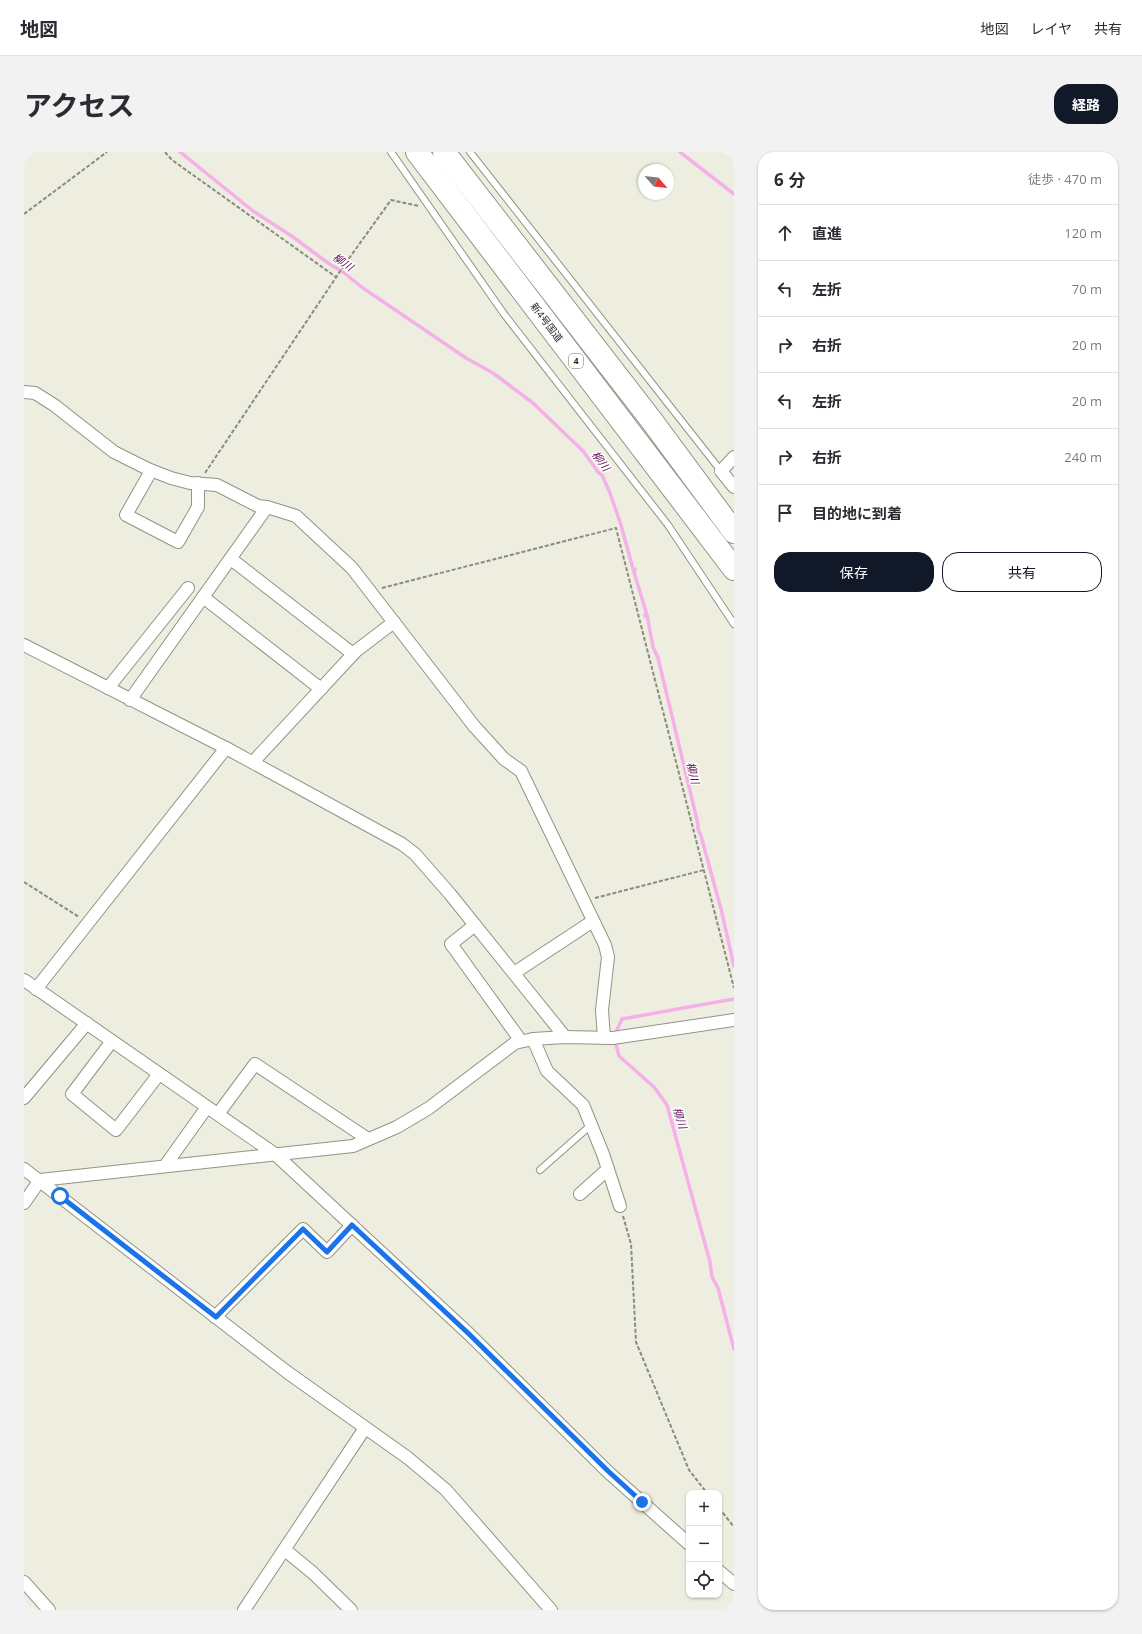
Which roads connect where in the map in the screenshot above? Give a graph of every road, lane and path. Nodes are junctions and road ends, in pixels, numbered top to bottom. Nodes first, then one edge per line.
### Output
1 (107, 152) edge
2 (164, 152) edge
3 (391, 152) edge
4 (417, 152) edge
5 (444, 152) edge
6 (470, 152) edge
7 (432, 210) junction
8 (24, 214) edge
9 (336, 277) junction
10 (24, 392) edge
11 (734, 457) edge
12 (151, 471) junction
13 (721, 471) junction
14 (198, 483) junction
15 (734, 487) edge
16 (267, 507) junction
17 (734, 532) edge
18 (231, 559) junction
19 (734, 569) edge
20 (188, 588) dead end
21 (370, 591) junction
22 (203, 597) junction
23 (394, 622) junction
24 (734, 624) edge
25 (24, 645) edge
26 (353, 654) junction
27 (108, 688) junction
28 (321, 689) junction
29 (130, 700) junction
30 (226, 748) junction
31 (253, 762) junction
32 (704, 870) junction
33 (24, 882) edge
34 (584, 901) junction
35 (594, 921) junction
36 (88, 923) junction
37 (475, 925) junction
38 (514, 973) junction
39 (24, 980) edge
40 (734, 988) edge
41 (36, 989) junction
42 (734, 1020) edge
43 (87, 1023) junction
44 (565, 1037) junction
45 (604, 1038) junction
46 (527, 1040) junction
47 (112, 1041) junction
48 (159, 1074) junction
49 (24, 1098) edge
50 (207, 1107) junction
51 (218, 1114) junction
52 (591, 1125) junction
53 (368, 1139) junction
54 (275, 1154) junction
55 (165, 1166) junction
56 (24, 1169) edge
57 (608, 1169) junction
58 (540, 1170) dead end
59 (40, 1180) junction
60 (580, 1194) dead end
61 (24, 1203) edge
62 (620, 1206) joint
63 (352, 1225) junction
64 (216, 1317) junction
65 (365, 1428) junction
66 (705, 1490) edge
67 (722, 1512) edge
68 (734, 1527) edge
69 (686, 1541) edge
70 (285, 1550) junction
71 (722, 1574) edge
72 (24, 1582) edge
73 (734, 1584) edge
74 (49, 1610) edge
75 (244, 1610) edge
76 (351, 1610) edge
77 (550, 1610) edge

1 - 8 path
2 - 9 path
3 - 7 lane
4 - 19 highway, 新4号国道 / 4
5 - 17 highway, 4
6 - 13 lane
7 - 9 path
7 - 24 lane
9 - 14 path
10 - 12 street
11 - 13 street
12 - 14 street
12 - 14 street
13 - 15 street
14 - 16 street
16 - 18 street
16 - 21 street
18 - 22 street
18 - 26 street
20 - 27 street
21 - 23 street
21 - 32 path
22 - 28 street
22 - 29 street
23 - 26 street
23 - 34 street
25 - 27 street
26 - 28 street
27 - 29 street
28 - 31 street
29 - 30 street
30 - 31 street
30 - 36 street
31 - 37 street
32 - 34 path
32 - 40 path
33 - 36 path
34 - 35 street
35 - 38 street
35 - 45 street
36 - 41 street
37 - 38 street
37 - 46 street
38 - 44 street
39 - 41 street
41 - 43 street
42 - 45 street
43 - 47 street
43 - 49 street
44 - 45 street
44 - 46 street
46 - 52 street
46 - 53 street
47 - 48 street
47 - 48 street
48 - 50 street
50 - 51 street
50 - 55 street
51 - 53 street
51 - 54 street
52 - 57 street
52 - 58 lane
53 - 54 street
54 - 55 street
54 - 63 street
55 - 59 street
56 - 59 street
57 - 60 street
57 - 62 street
59 - 61 street
59 - 64 street
62 - 66 path
63 - 64 street
63 - 69 street
64 - 65 street
65 - 70 street
65 - 77 street
67 - 68 path
70 - 75 street
70 - 76 street
71 - 73 street
72 - 74 street

